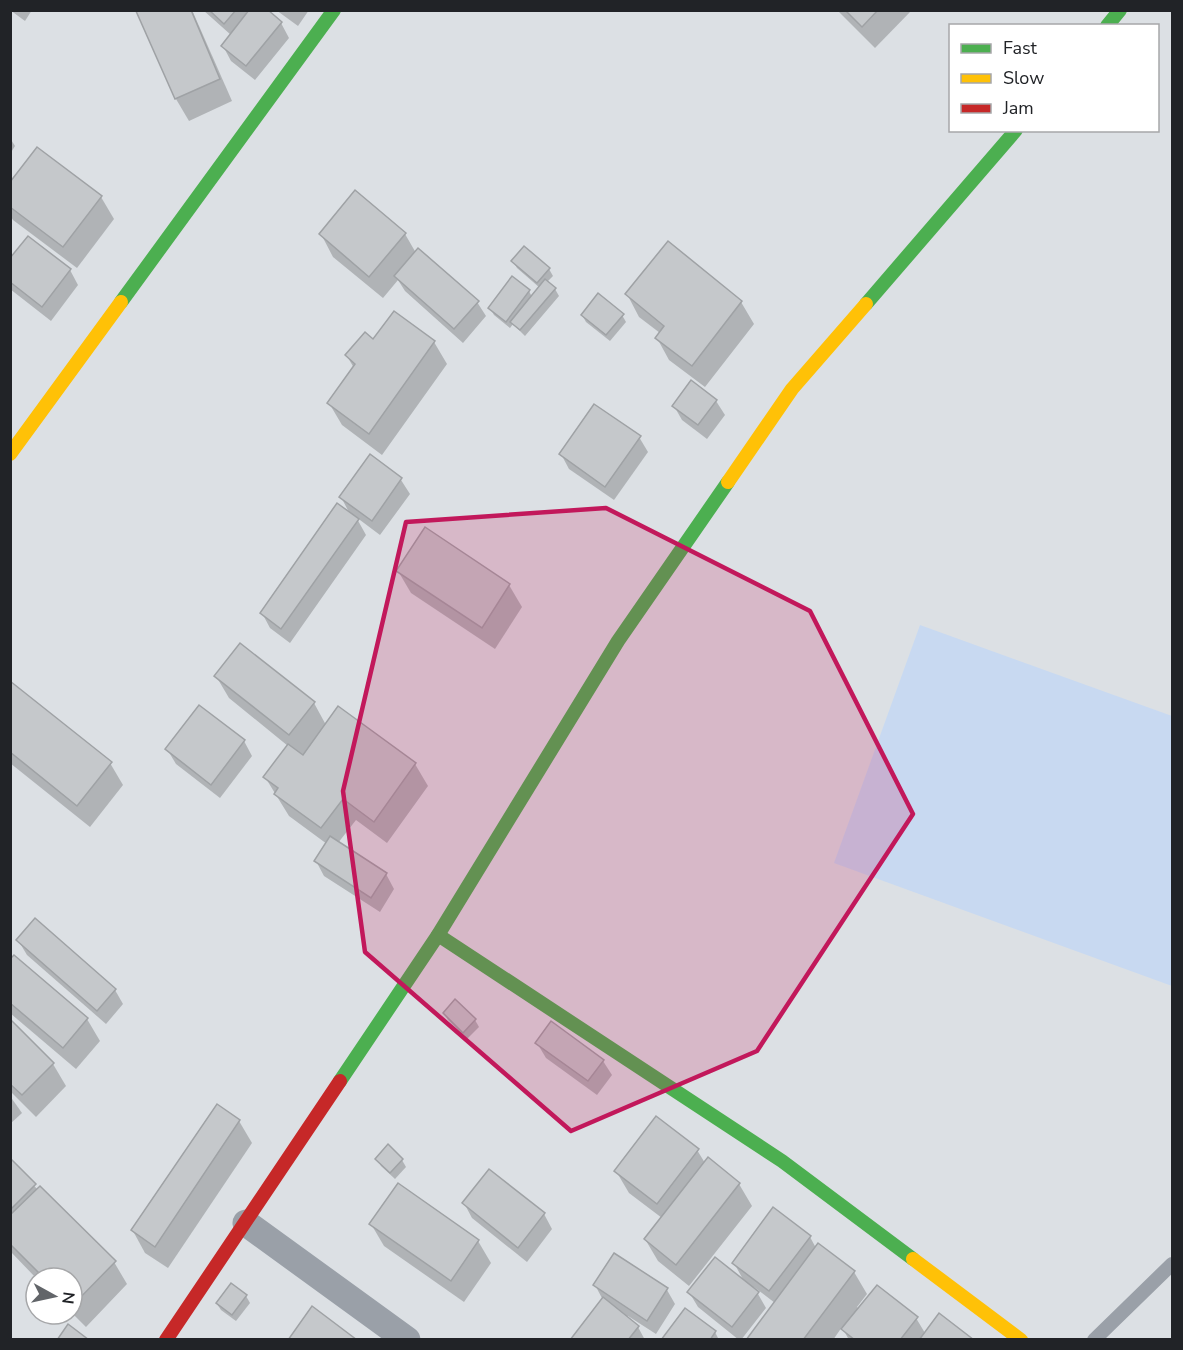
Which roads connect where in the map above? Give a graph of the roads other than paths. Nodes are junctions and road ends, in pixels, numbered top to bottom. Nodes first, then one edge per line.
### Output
1 (334, 10) edge
2 (1120, 10) edge
3 (1109, 24) edge
4 (1014, 132) edge
5 (10, 454) edge
6 (438, 935) junction
7 (246, 1223) junction
8 (1173, 1264) edge
9 (166, 1340) edge
10 (407, 1340) edge
11 (1021, 1340) edge
12 (1094, 1340) edge

1 - 5 street
2 - 3 street
4 - 6 street
6 - 7 street
6 - 11 street
7 - 9 street
7 - 10 street
8 - 12 lane

